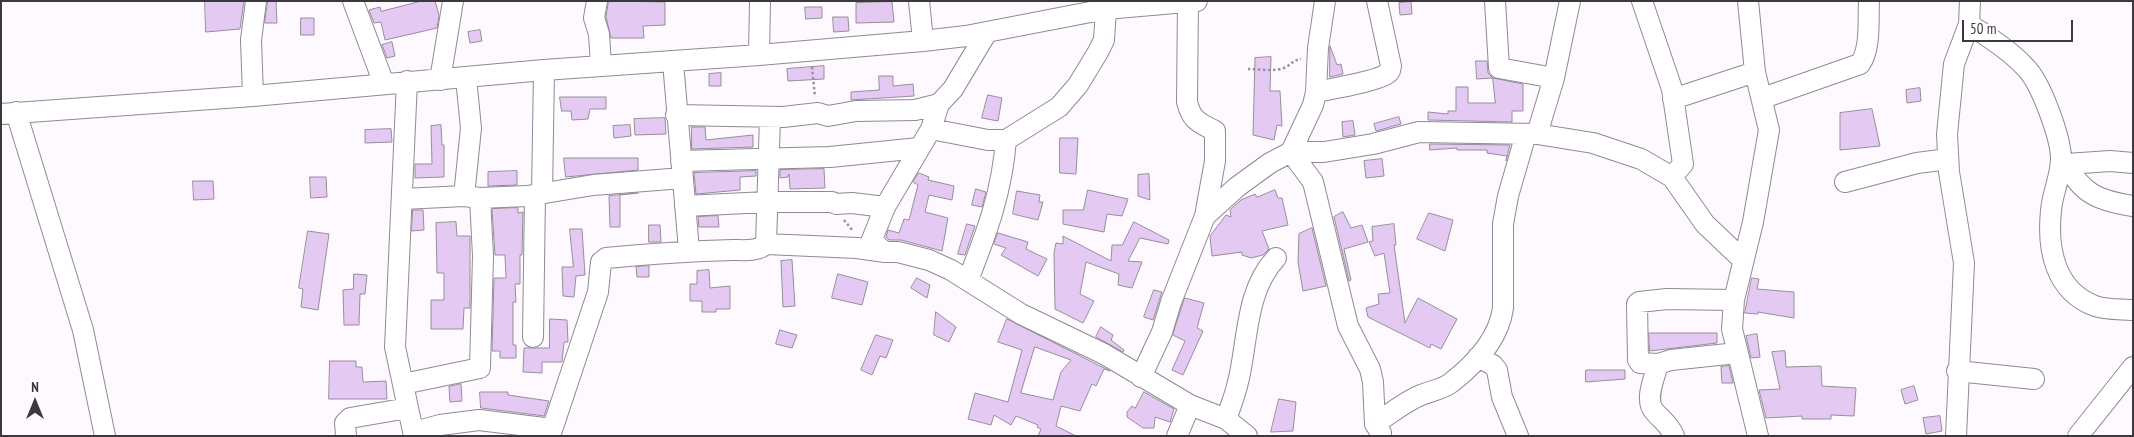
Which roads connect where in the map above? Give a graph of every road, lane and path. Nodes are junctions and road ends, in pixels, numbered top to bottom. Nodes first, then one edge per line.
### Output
1 (256, 1) edge
2 (453, 1) edge
3 (597, 1) edge
4 (760, 1) edge
5 (919, 1) edge
6 (1324, 1) edge
7 (1377, 1) edge
8 (1495, 1) edge
9 (1570, 1) edge
10 (1642, 1) edge
11 (1748, 1) edge
12 (1869, 1) edge
13 (1970, 1) edge
14 (356, 2) edge
15 (1191, 2) edge
16 (1106, 9) junction
17 (1969, 24) junction
18 (987, 32) junction
19 (923, 41) junction
20 (812, 51) junction
21 (759, 55) junction
22 (1318, 58) junction
23 (673, 62) junction
24 (600, 66) junction
25 (1248, 69) dead end
26 (544, 70) junction
27 (1755, 72) junction
28 (466, 78) junction
29 (1554, 78) junction
30 (440, 80) junction
31 (407, 82) junction
32 (384, 84) junction
33 (1316, 92) junction
34 (253, 96) junction
35 (1763, 98) junction
36 (1674, 99) junction
37 (939, 104) junction
38 (9, 113) edge
39 (818, 113) junction
40 (676, 115) junction
41 (770, 117) junction
42 (931, 129) junction
43 (1532, 134) junction
44 (1006, 140) junction
45 (919, 148) junction
46 (1291, 152) junction
47 (770, 158) junction
48 (1948, 159) junction
49 (2064, 161) junction
50 (2133, 163) edge
51 (682, 170) junction
52 (1672, 177) junction
53 (1845, 182) dead end
54 (538, 194) junction
55 (472, 197) junction
56 (403, 200) junction
57 (767, 202) junction
58 (685, 206) junction
59 (2133, 206) edge
60 (885, 207) junction
61 (1205, 216) junction
62 (766, 244) junction
63 (877, 246) junction
64 (689, 250) junction
65 (1276, 258) dead end
66 (1743, 260) junction
67 (968, 280) junction
68 (1734, 300) junction
69 (2133, 310) edge
70 (533, 337) dead end
71 (1737, 353) junction
72 (1478, 357) junction
73 (1658, 364) junction
74 (2133, 367) edge
75 (1958, 371) junction
76 (1142, 377) junction
77 (2034, 379) dead end
78 (403, 384) junction
79 (1190, 405) junction
80 (408, 408) junction
81 (1226, 419) junction
82 (1379, 430) edge
83 (551, 433) edge
84 (414, 434) edge
85 (105, 436) edge
86 (346, 436) edge
87 (1177, 436) edge
88 (1247, 436) edge
89 (1518, 436) edge
90 (1674, 436) edge
91 (1758, 436) edge
92 (1956, 436) edge
93 (2078, 436) edge

1 - 34 street
2 - 30 street
3 - 24 street
4 - 21 street
5 - 19 street
6 - 22 street
7 - 33 street
8 - 29 street
9 - 29 street
10 - 36 street
11 - 27 street
12 - 35 street
13 - 17 street
14 - 32 street
15 - 16 street
15 - 61 street
16 - 18 street
16 - 44 street
17 - 48 street
17 - 49 street
18 - 19 street
18 - 37 street
19 - 20 street
20 - 21 street
20 - 39 path
21 - 23 street
22 - 25 path
22 - 33 street
23 - 24 street
23 - 40 street
24 - 26 street
26 - 28 street
26 - 54 street
27 - 35 street
27 - 36 street
28 - 30 street
28 - 55 street
29 - 43 street
30 - 31 street
31 - 32 street
31 - 56 street
32 - 34 street
33 - 46 street
34 - 38 street
35 - 66 street
36 - 52 street
37 - 39 street
37 - 42 street
38 - 85 street
39 - 41 street
40 - 41 street
40 - 51 street
41 - 47 street
42 - 44 street
42 - 45 street
43 - 46 street
43 - 52 street
43 - 72 street
44 - 67 street
45 - 47 street
45 - 60 street
46 - 61 street
46 - 82 street
47 - 51 street
47 - 57 street
48 - 53 street
48 - 75 street
49 - 50 street
49 - 59 street
49 - 69 street
51 - 54 street
51 - 58 street
52 - 66 street
54 - 55 street
54 - 70 street
55 - 56 street
55 - 78 street
56 - 78 street
57 - 58 street
57 - 60 street
57 - 62 street
58 - 64 street
60 - 63 street
61 - 76 street
62 - 63 street
62 - 64 street
63 - 67 street
64 - 83 street
65 - 81 street
66 - 68 street
67 - 76 street
68 - 71 street
68 - 73 street
71 - 73 street
71 - 91 street
72 - 82 street
72 - 89 street
73 - 90 street
74 - 93 street
75 - 77 street
75 - 92 street
76 - 79 street
78 - 80 street
79 - 81 street
79 - 87 street
80 - 84 street
80 - 86 street
81 - 88 street
83 - 84 street

